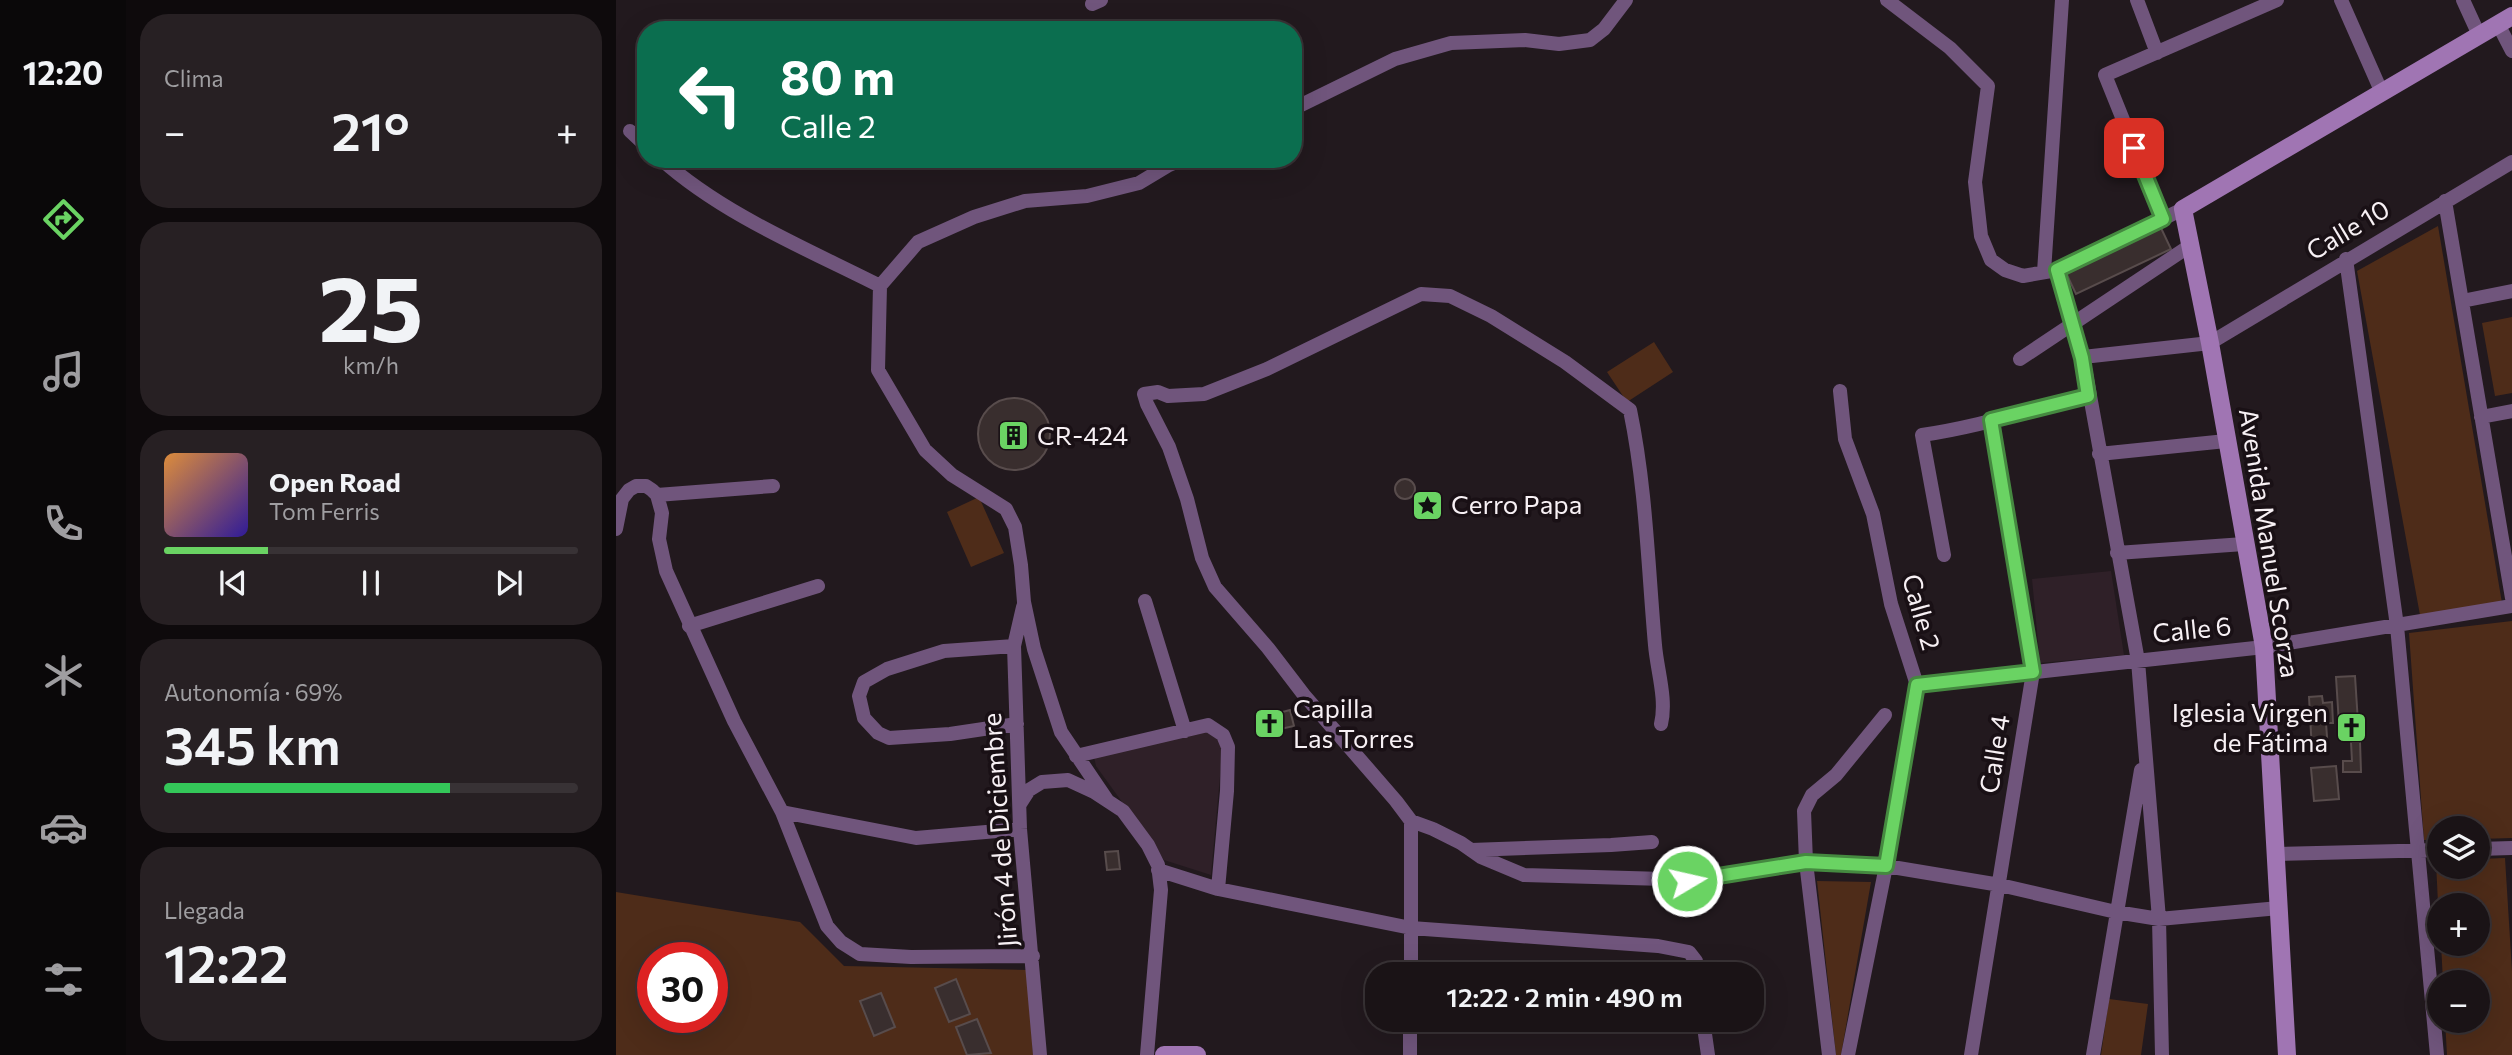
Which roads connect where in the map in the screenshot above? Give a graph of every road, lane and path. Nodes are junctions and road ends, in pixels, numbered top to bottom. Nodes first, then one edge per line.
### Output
1 (1626, 0) edge
2 (1887, 0) edge
3 (2062, 0) edge
4 (2137, 0) edge
5 (2277, 0) edge
6 (2340, 0) edge
7 (2463, 0) edge
8 (2505, 20) edge
9 (2479, 35) junction
10 (2512, 51) edge
11 (2157, 53) junction
12 (2382, 93) junction
13 (1302, 105) edge
14 (629, 131) dead end
15 (637, 138) edge
16 (2512, 162) edge
17 (671, 168) edge
18 (1164, 168) edge
19 (2445, 201) junction
20 (2183, 209) junction
21 (2163, 219) junction
22 (2191, 245) junction
23 (2346, 260) junction
24 (2051, 271) junction
25 (880, 286) junction
26 (2512, 291) edge
27 (2462, 301) junction
28 (2073, 322) junction
29 (2210, 343) junction
30 (2082, 358) junction
31 (2020, 359) dead end
32 (1840, 391) dead end
33 (2088, 396) junction
34 (2512, 411) edge
35 (2482, 417) junction
36 (1991, 420) junction
37 (2226, 441) junction
38 (2099, 454) junction
39 (773, 486) dead end
40 (657, 495) junction
41 (616, 529) edge
42 (2244, 544) junction
43 (2118, 553) junction
44 (1944, 555) dead end
45 (818, 586) dead end
46 (2512, 598) edge
47 (1145, 601) dead end
48 (1024, 602) junction
49 (2512, 606) edge
50 (689, 626) junction
51 (2397, 626) junction
52 (1014, 646) junction
53 (2264, 647) junction
54 (2138, 661) junction
55 (2033, 672) junction
56 (1917, 685) junction
57 (1885, 715) dead end
58 (1017, 724) junction
59 (1661, 724) dead end
60 (1185, 731) junction
61 (2145, 750) junction
62 (1076, 756) junction
63 (1107, 800) junction
64 (1020, 803) junction
65 (782, 812) junction
66 (1411, 821) junction
67 (1020, 829) junction
68 (1652, 842) dead end
69 (2512, 848) edge
70 (2490, 849) edge
71 (1471, 850) junction
72 (2419, 850) junction
73 (2427, 850) edge
74 (2275, 854) junction
75 (1806, 862) junction
76 (1886, 866) junction
77 (1158, 870) junction
78 (1664, 879) dead end
79 (1687, 881) dead end
80 (2000, 885) junction
81 (1218, 889) junction
82 (2279, 908) junction
83 (2116, 912) junction
84 (2159, 919) junction
85 (1411, 928) junction
86 (1033, 956) junction
87 (1411, 962) edge
88 (1694, 962) edge
89 (1410, 1032) edge
90 (1705, 1032) edge
91 (1040, 1055) edge
92 (1147, 1055) edge
93 (1164, 1055) edge
94 (1197, 1055) edge
95 (1410, 1055) edge
96 (1708, 1055) edge
97 (1829, 1055) edge
98 (1848, 1055) edge
99 (1971, 1055) edge
100 (2093, 1055) edge
101 (2162, 1055) edge
102 (2287, 1055) edge
103 (2437, 1055) edge

1 - 13 street
2 - 24 street
3 - 24 street
4 - 11 street
5 - 11 street
6 - 12 street
7 - 9 street
8 - 9 street
8 - 10 street
9 - 12 street
11 - 21 street
12 - 20 street
14 - 15 street
16 - 19 street, Calle 10
17 - 25 street
18 - 25 street
19 - 23 street, Calle 10
19 - 27 street
20 - 21 street
20 - 22 street, Avenida Manuel Scorza
21 - 24 street
22 - 28 street
22 - 29 street, Avenida Manuel Scorza
23 - 29 street, Calle 10
23 - 51 street
24 - 28 street
25 - 48 street
26 - 27 street
27 - 35 street
28 - 30 street
28 - 31 street
29 - 30 street
29 - 37 street, Avenida Manuel Scorza
30 - 33 street
32 - 56 street, Calle 2
33 - 36 street
33 - 38 street
34 - 35 street
35 - 46 street
36 - 44 street
36 - 55 street, Calle 4
37 - 38 street
37 - 42 street, Avenida Manuel Scorza
38 - 43 street
39 - 40 street
40 - 41 street
40 - 50 street
42 - 43 street
42 - 53 street, Avenida Manuel Scorza
43 - 54 street
45 - 50 street
47 - 60 street
48 - 52 street, Jirón 4 de Diciembre
48 - 62 street
49 - 51 street, Calle 6
50 - 65 street
51 - 53 street, Calle 6
51 - 72 street
52 - 58 street, Jirón 4 de Diciembre
52 - 58 street
53 - 54 street, Calle 6
53 - 74 street, Avenida Manuel Scorza
54 - 55 street, Calle 6
54 - 61 street
55 - 56 street, Calle 6
55 - 80 street, Calle 4
56 - 76 street, Calle 2
57 - 75 street
58 - 64 street, Jirón 4 de Diciembre
59 - 66 street
60 - 62 street
60 - 81 street
61 - 83 street
61 - 84 street
62 - 63 street
63 - 64 street
63 - 77 street
64 - 67 street, Jirón 4 de Diciembre
65 - 67 street
65 - 86 street
66 - 71 street
66 - 85 street
67 - 86 street, Jirón 4 de Diciembre
68 - 71 street
69 - 70 street
71 - 78 street
72 - 73 street
72 - 74 street
72 - 103 street
74 - 82 street, Avenida Manuel Scorza
75 - 76 street
75 - 79 street
75 - 97 street
76 - 80 street
76 - 98 street, Calle 2
77 - 81 street
77 - 92 street
80 - 83 street
80 - 99 street, Calle 4
81 - 85 street
82 - 84 street
82 - 102 street, Avenida Manuel Scorza
83 - 84 street
83 - 100 street
84 - 101 street
85 - 87 street
85 - 88 street
86 - 91 street, Jirón 4 de Diciembre
89 - 95 street
90 - 96 street
93 - 94 street

